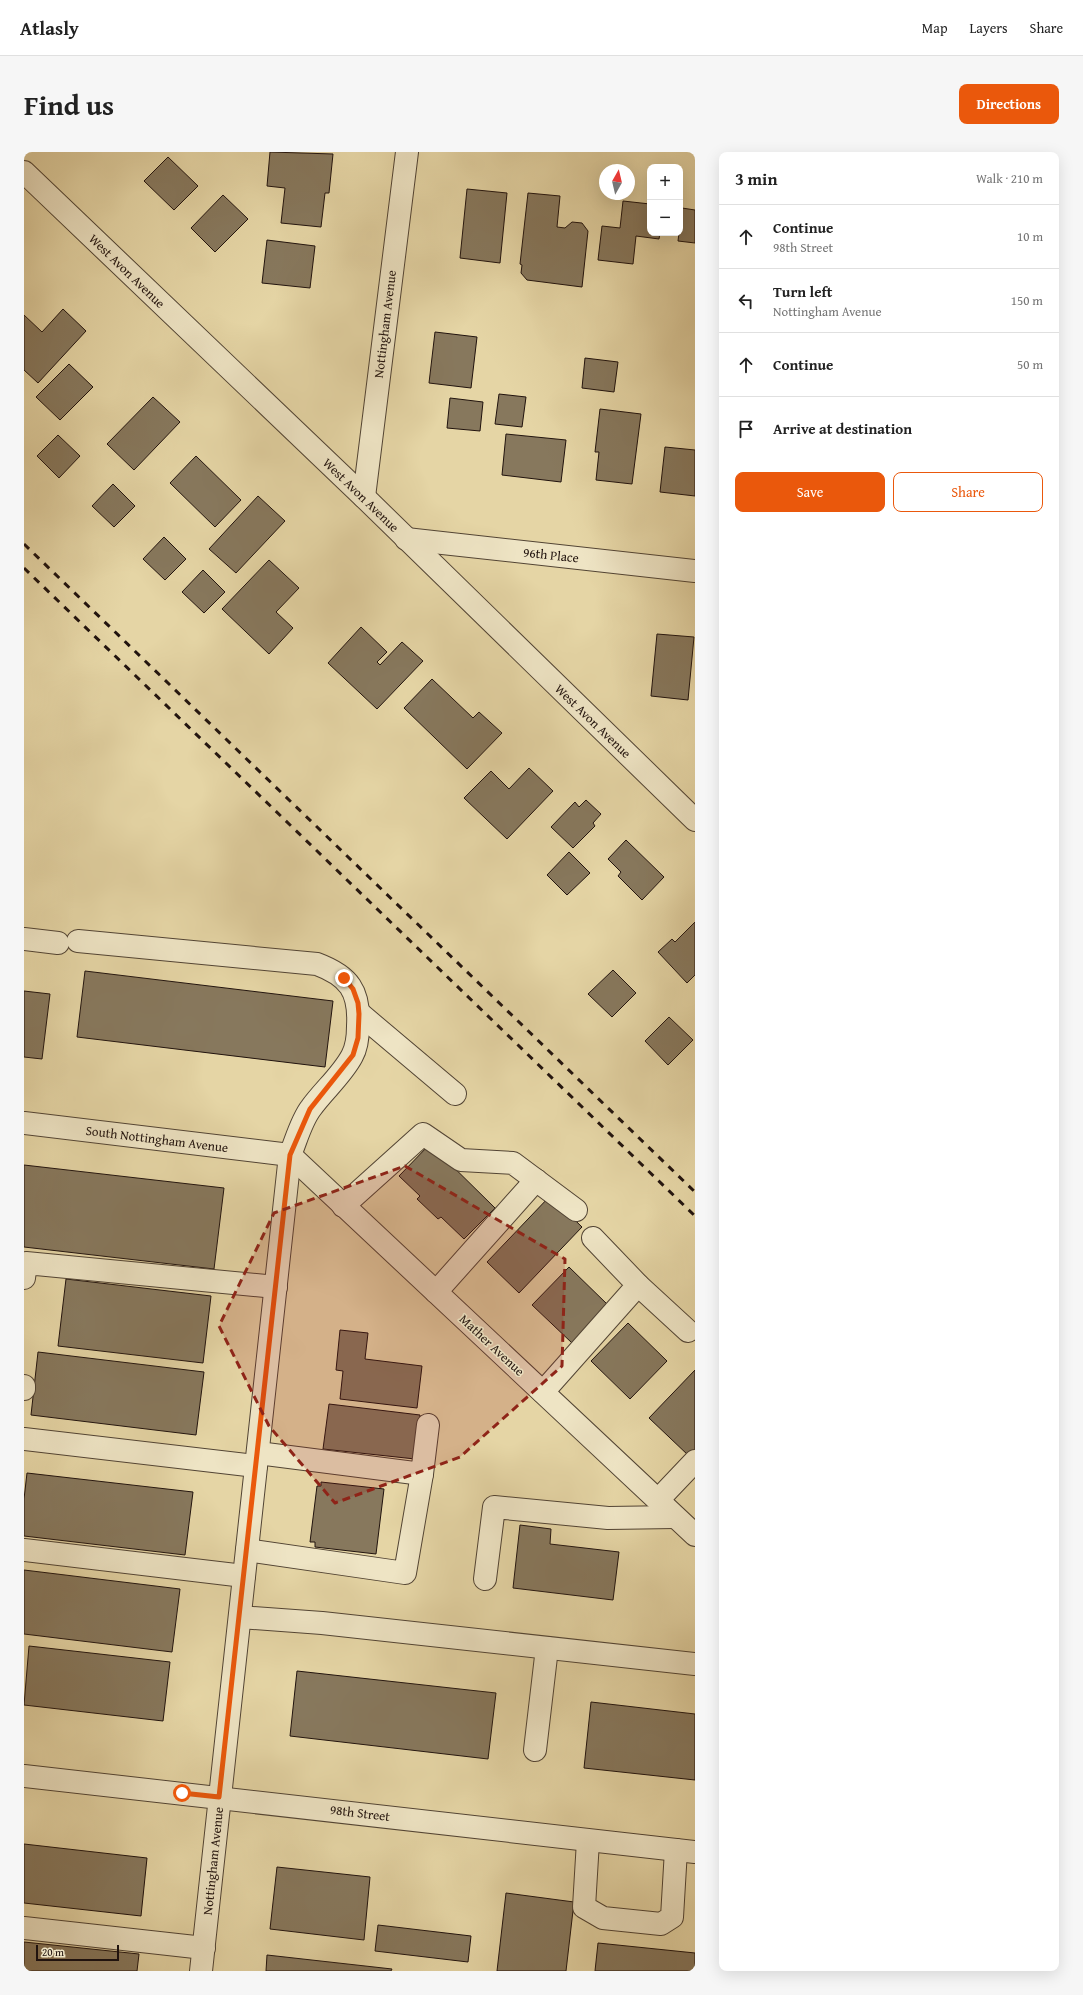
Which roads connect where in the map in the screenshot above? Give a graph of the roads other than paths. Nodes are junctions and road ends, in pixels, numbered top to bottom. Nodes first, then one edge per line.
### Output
1 (407, 152) edge
2 (24, 172) edge
3 (364, 497) junction
4 (406, 539) junction
5 (695, 571) edge
6 (695, 820) edge
7 (24, 939) edge
8 (359, 1014) junction
9 (455, 1094) dead end
10 (24, 1123) edge
11 (290, 1155) junction
12 (536, 1180) junction
13 (343, 1206) junction
14 (576, 1210) dead end
15 (593, 1238) dead end
16 (24, 1278) edge
17 (638, 1285) junction
18 (276, 1287) junction
19 (436, 1292) junction
20 (688, 1331) dead end
21 (543, 1392) junction
22 (428, 1425) dead end
23 (24, 1439) edge
24 (257, 1459) junction
25 (695, 1461) edge
26 (422, 1474) junction
27 (658, 1500) junction
28 (675, 1517) junction
29 (695, 1535) edge
30 (24, 1550) edge
31 (247, 1550) junction
32 (244, 1576) junction
33 (485, 1579) dead end
34 (240, 1617) junction
35 (547, 1648) junction
36 (695, 1664) edge
37 (535, 1750) dead end
38 (24, 1776) edge
39 (219, 1797) junction
40 (588, 1841) junction
41 (685, 1851) edge
42 (24, 1928) edge
43 (204, 1948) junction
44 (201, 1971) edge

1 - 3 street, Nottingham Avenue
2 - 3 street, West Avon Avenue
3 - 4 street, West Avon Avenue
4 - 5 street, 96th Place
4 - 6 street, West Avon Avenue
7 - 8 street, Nottingham Avenue
8 - 9 street
8 - 11 street, Nottingham Avenue
10 - 11 street, South Nottingham Avenue
11 - 13 street, Mather Avenue
11 - 18 street, Nottingham Avenue
12 - 13 street
12 - 14 street
12 - 19 street
13 - 19 street, Mather Avenue
15 - 17 street
16 - 18 street
17 - 20 street
17 - 21 street
18 - 24 street, Nottingham Avenue
19 - 21 street, Mather Avenue
21 - 27 street, Mather Avenue
22 - 26 street
23 - 24 street
24 - 26 street
24 - 31 street, Nottingham Avenue
25 - 27 street
26 - 31 street
27 - 28 street, Mather Avenue
28 - 29 street, Mather Avenue
28 - 33 street
30 - 32 street
31 - 32 street, Nottingham Avenue
32 - 34 street, Nottingham Avenue
34 - 35 street
34 - 39 street, Nottingham Avenue
35 - 36 street
35 - 37 street
38 - 39 street, 98th Street
39 - 40 street, 98th Street
39 - 43 street, Nottingham Avenue
40 - 41 street, 98th Street
40 - 41 street
42 - 43 street
43 - 44 street, Nottingham Avenue

